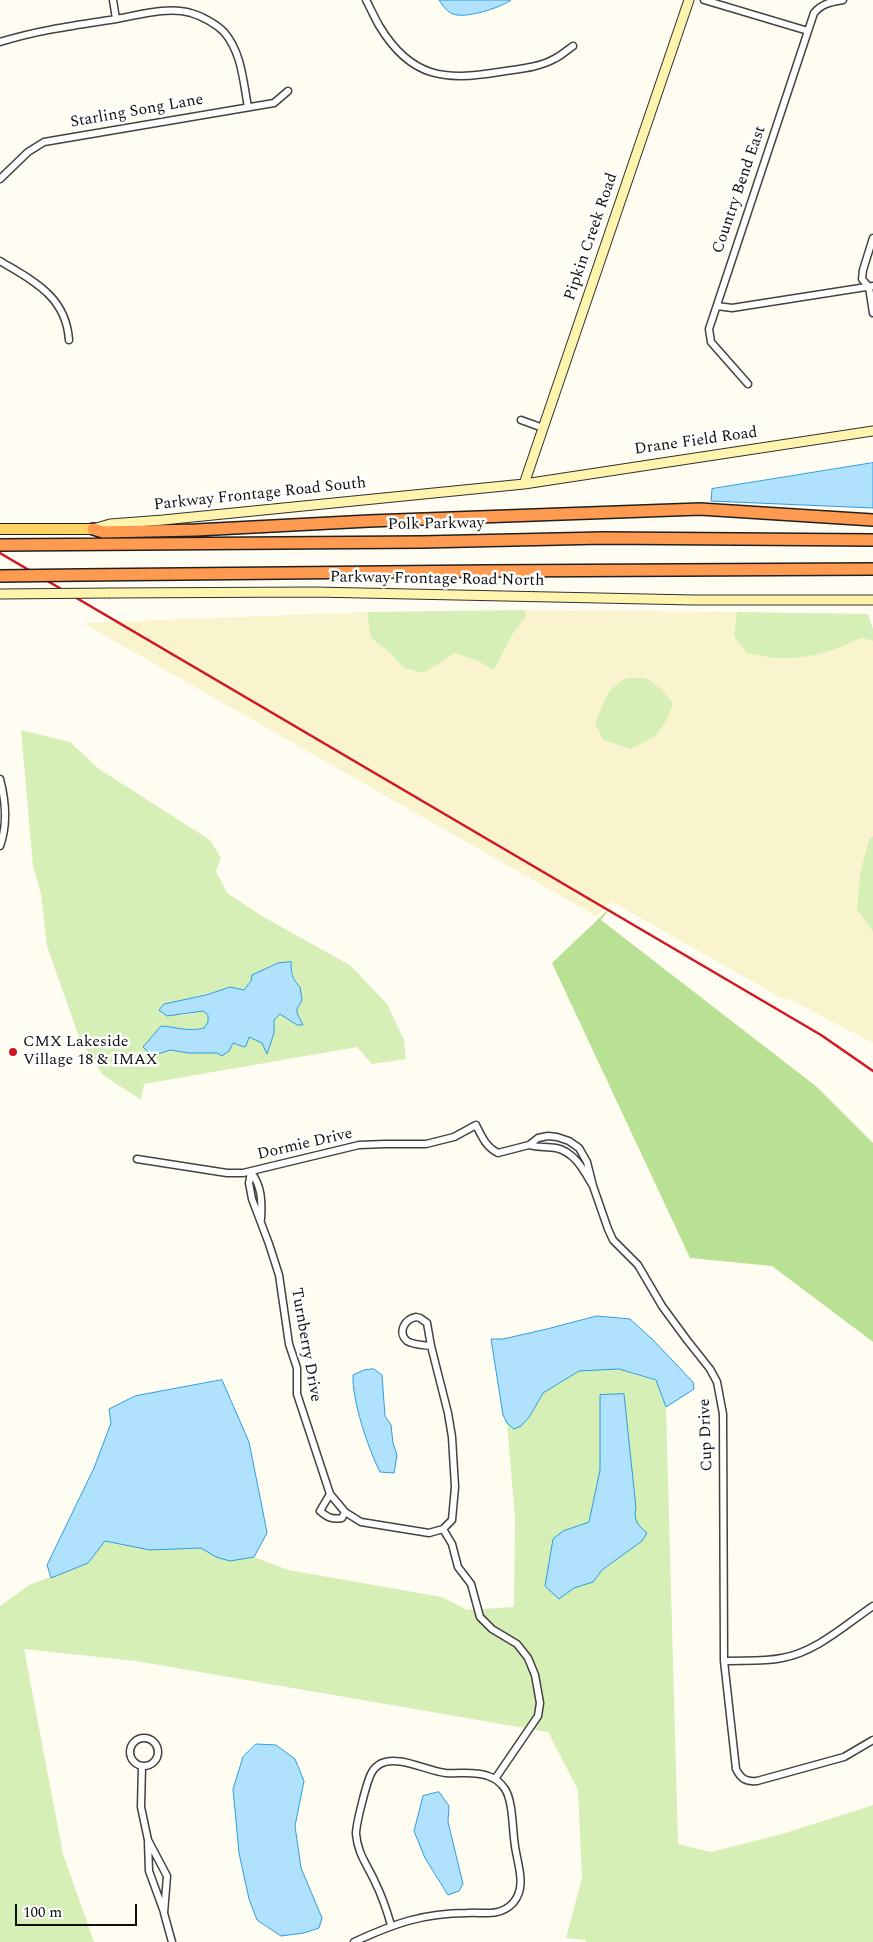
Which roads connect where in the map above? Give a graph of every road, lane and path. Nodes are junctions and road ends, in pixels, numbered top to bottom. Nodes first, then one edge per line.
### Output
1 (113, 0) edge
2 (366, 0) edge
3 (704, 0) edge
4 (843, 0) edge
5 (686, 1) edge
6 (116, 19) junction
7 (808, 31) junction
8 (0, 42) edge
9 (573, 46) dead end
10 (288, 91) dead end
11 (248, 107) junction
12 (0, 179) edge
13 (873, 238) edge
14 (0, 261) edge
15 (871, 286) edge
16 (717, 306) junction
17 (873, 313) edge
18 (69, 340) dead end
19 (748, 384) dead end
20 (521, 420) dead end
21 (543, 428) junction
22 (873, 431) edge
23 (524, 484) junction
24 (873, 520) edge
25 (0, 529) edge
26 (94, 529) junction
27 (873, 540) edge
28 (0, 544) edge
29 (873, 569) edge
30 (0, 576) edge
31 (0, 594) edge
32 (873, 600) edge
33 (0, 779) edge
34 (0, 846) edge
35 (565, 1140) junction
36 (529, 1145) junction
37 (562, 1150) junction
38 (137, 1159) dead end
39 (251, 1172) junction
40 (593, 1186) junction
41 (261, 1223) junction
42 (431, 1346) junction
43 (330, 1494) junction
44 (345, 1512) junction
45 (444, 1530) junction
46 (873, 1606) edge
47 (724, 1661) junction
48 (873, 1740) edge
49 (142, 1766) junction
50 (495, 1779) junction
51 (148, 1840) junction
52 (164, 1913) junction
53 (391, 1925) junction
54 (172, 1942) edge
55 (354, 1942) edge

1 - 6 street
2 - 9 street
3 - 7 street
4 - 7 street, Country Bend East
5 - 21 main road, Pipkin Creek Road
6 - 8 street
6 - 11 street
7 - 16 street, Country Bend East
10 - 11 street, Starling Song Lane
11 - 12 street, Starling Song Lane
13 - 15 street
14 - 18 street
15 - 16 street
15 - 17 street
16 - 19 street, Country Bend East
20 - 21 street
21 - 23 main road, Pipkin Creek Road
22 - 23 main road, Drane Field Road
23 - 26 main road, Parkway Frontage Road South
24 - 26 highway
25 - 26 main road, Parkway Frontage Road South
27 - 28 highway, Polk Parkway
29 - 30 highway, bridge
31 - 32 main road, Parkway Frontage Road North, bridge
33 - 34 street
35 - 36 street
35 - 37 street
35 - 40 street
36 - 37 street
36 - 39 street, Dormie Drive
37 - 40 street
38 - 39 street, Dormie Drive
39 - 41 street, Turnberry Drive
39 - 41 street, Turnberry Drive
40 - 47 street, Cup Drive
41 - 43 street, Turnberry Drive
42 - 42 street
42 - 45 street
43 - 44 street, Turnberry Drive
43 - 44 street
44 - 45 street, Turnberry Drive
45 - 50 street
46 - 47 street
47 - 48 street, Cup Drive
49 - 49 street
49 - 51 street
50 - 53 street
50 - 53 street
51 - 52 street
51 - 52 street
52 - 54 street
53 - 55 street

